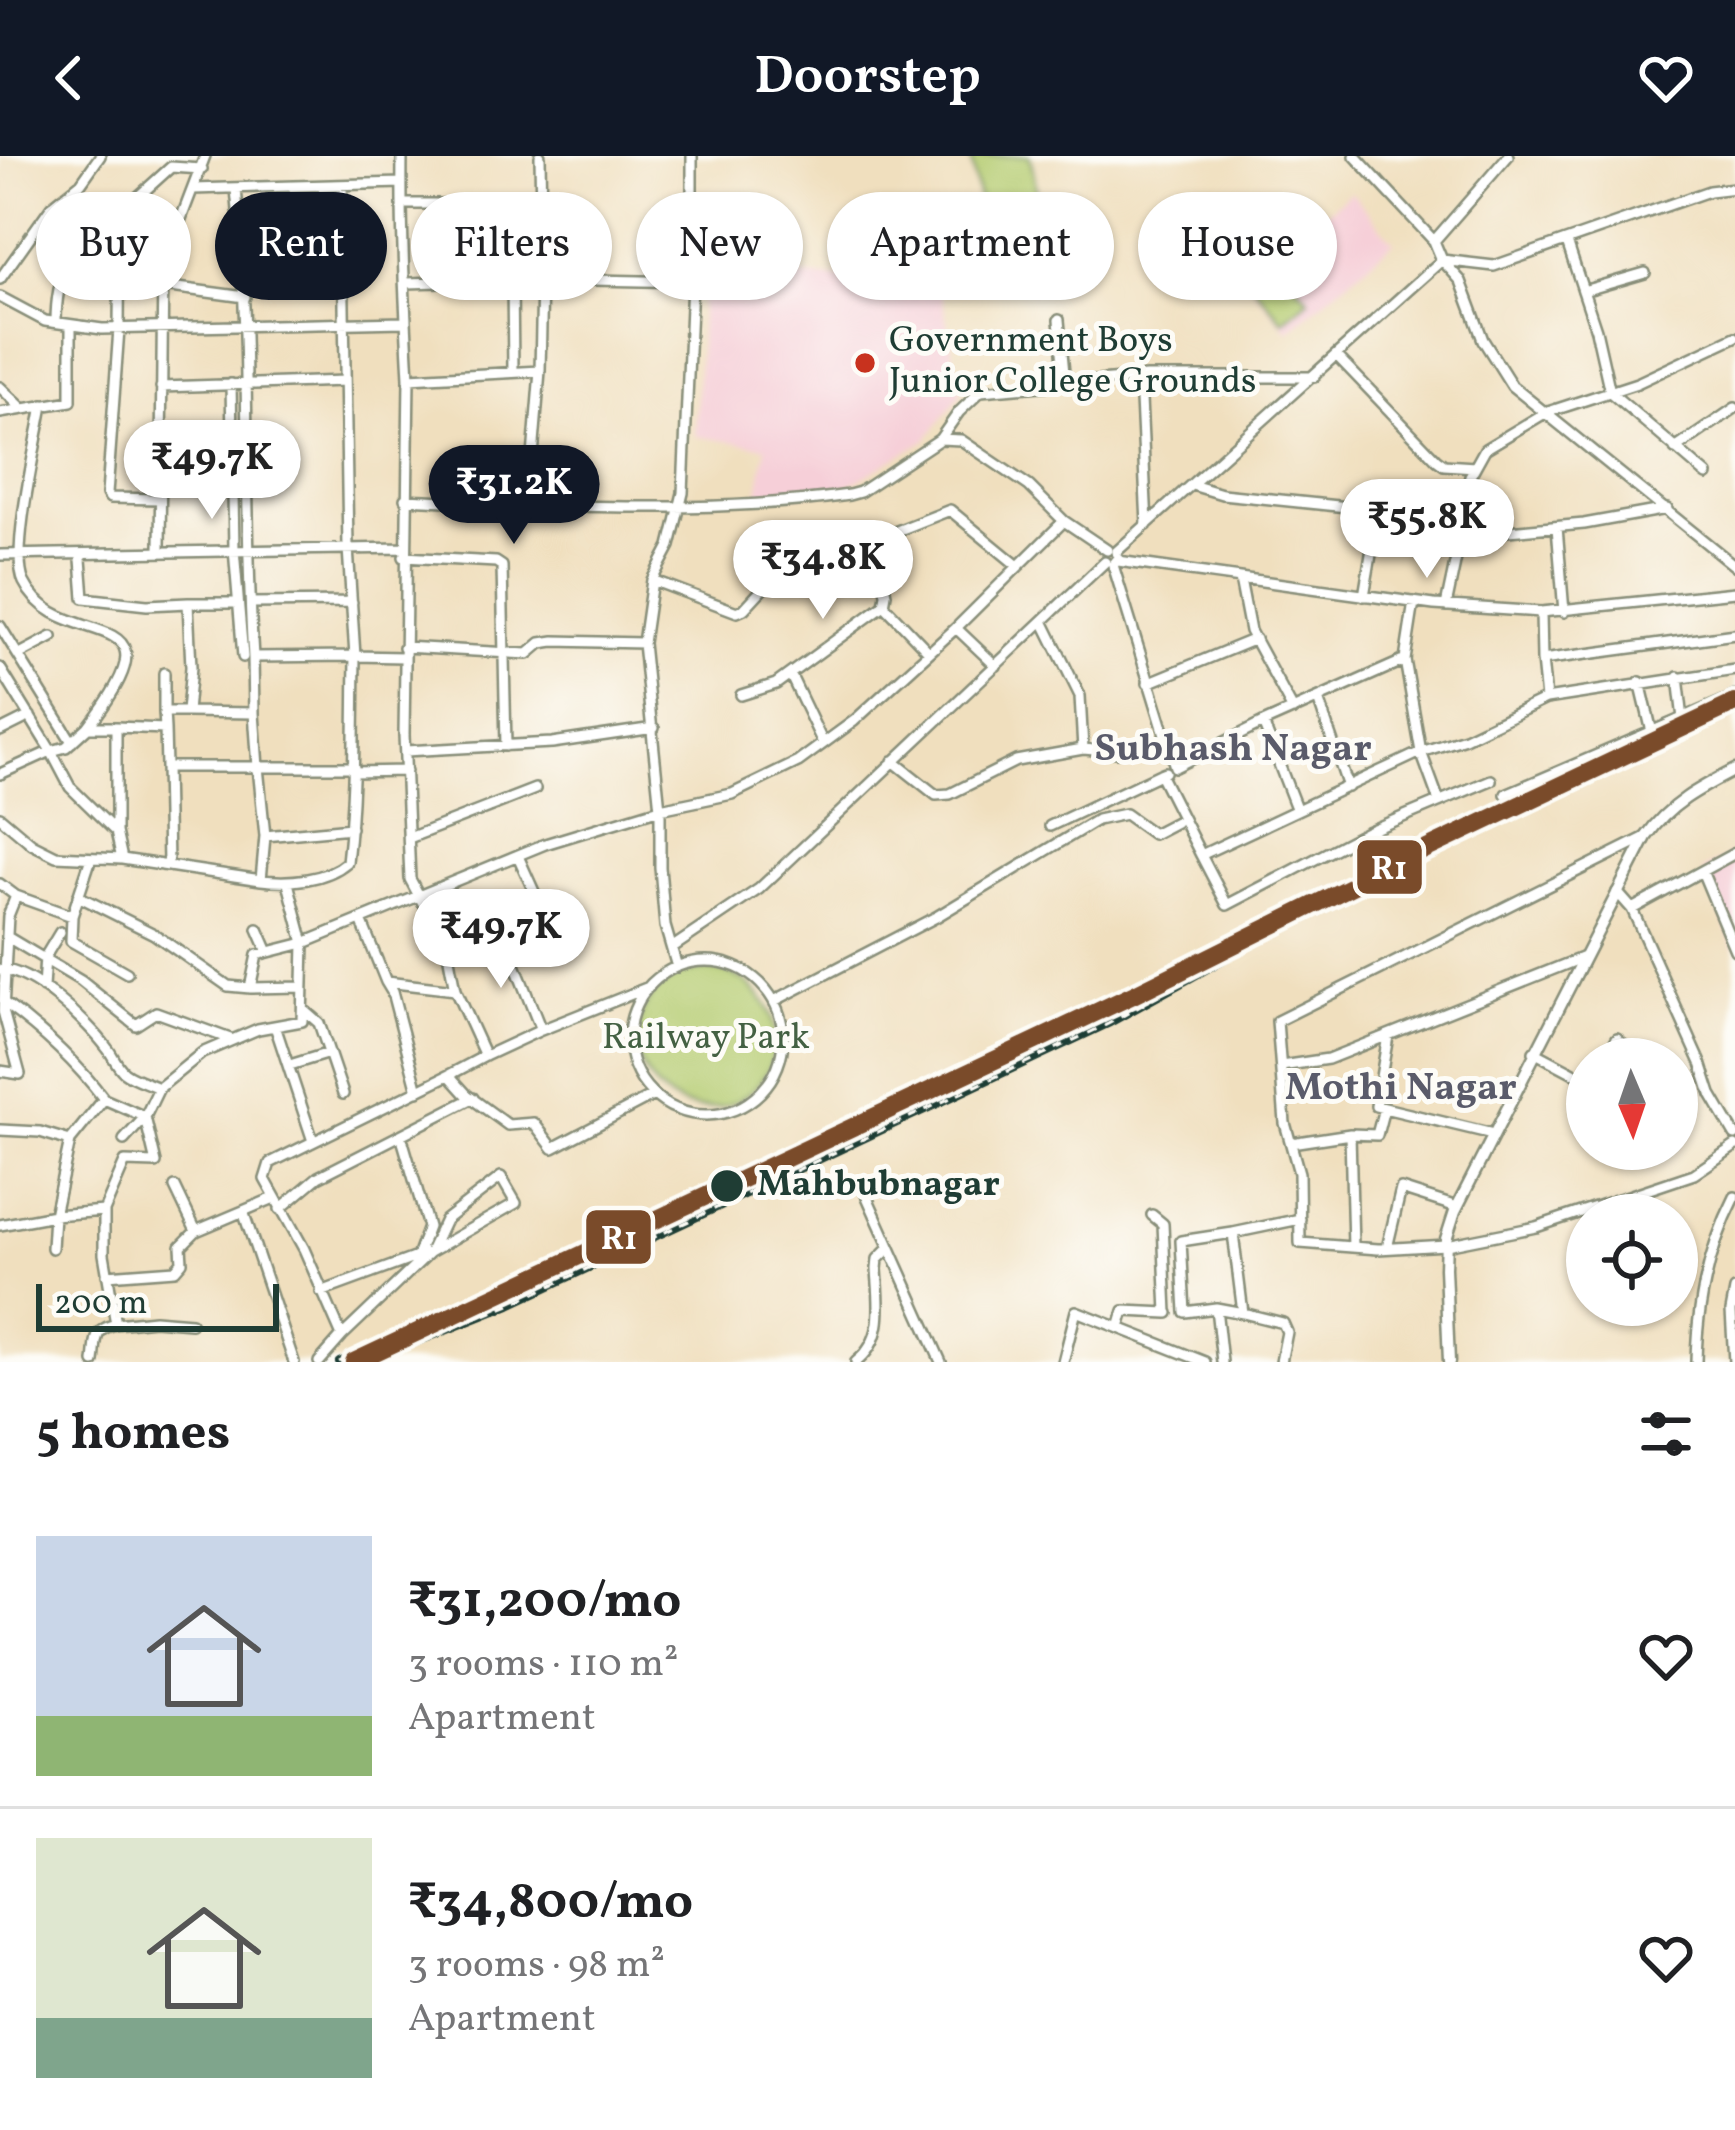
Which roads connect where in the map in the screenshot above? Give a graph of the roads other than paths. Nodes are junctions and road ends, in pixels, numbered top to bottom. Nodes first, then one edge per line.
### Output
1 (100, 156) edge
2 (205, 156) edge
3 (402, 156) edge
4 (540, 156) edge
5 (692, 156) edge
6 (1355, 156) edge
7 (1508, 156) edge
8 (172, 162) edge
9 (202, 169) junction
10 (402, 183) junction
11 (342, 186) junction
12 (1735, 188) edge
13 (193, 189) junction
14 (236, 189) junction
15 (236, 192) edge
16 (342, 192) edge
17 (540, 192) edge
18 (692, 192) edge
19 (191, 194) edge
20 (403, 204) junction
21 (411, 204) edge
22 (1434, 241) junction
23 (1567, 242) junction
24 (1442, 260) junction
25 (1645, 273) dead end
26 (0, 279) edge
27 (407, 283) junction
28 (411, 283) edge
29 (1583, 291) junction
30 (0, 297) edge
31 (56, 300) edge
32 (163, 300) edge
33 (245, 300) edge
34 (344, 300) edge
35 (512, 300) edge
36 (542, 300) edge
37 (691, 300) edge
38 (1059, 320) dead end
39 (56, 322) junction
40 (404, 322) junction
41 (344, 324) junction
42 (71, 325) junction
43 (248, 328) junction
44 (119, 329) junction
45 (162, 329) junction
46 (1735, 337) edge
47 (1336, 356) junction
48 (541, 371) junction
49 (513, 372) junction
50 (1314, 377) junction
51 (409, 378) junction
52 (1140, 378) junction
53 (345, 381) junction
54 (231, 384) junction
55 (247, 384) junction
56 (1066, 384) junction
57 (0, 387) edge
58 (161, 387) junction
59 (1610, 392) junction
60 (43, 405) junction
61 (1735, 408) edge
62 (23, 410) junction
63 (0, 413) edge
64 (1545, 413) junction
65 (940, 439) junction
66 (1676, 449) junction
67 (1475, 467) junction
68 (1707, 475) dead end
69 (248, 479) junction
70 (233, 480) junction
71 (160, 482) junction
72 (1192, 485) junction
73 (160, 499) junction
74 (405, 499) junction
75 (529, 505) junction
76 (1378, 507) junction
77 (681, 508) junction
78 (1666, 509) junction
79 (1464, 520) junction
80 (1064, 521) junction
81 (1147, 525) junction
82 (1557, 527) junction
83 (876, 539) junction
84 (348, 548) junction
85 (235, 549) junction
86 (250, 549) junction
87 (160, 550) junction
88 (404, 552) junction
89 (19, 554) junction
90 (0, 556) edge
91 (1112, 558) junction
92 (82, 559) dead end
93 (1018, 566) junction
94 (1735, 566) edge
95 (1240, 579) junction
96 (652, 580) junction
97 (1735, 592) edge
98 (1364, 596) junction
99 (352, 602) junction
100 (1414, 602) junction
101 (236, 603) junction
102 (251, 603) junction
103 (188, 604) junction
104 (884, 605) junction
105 (1445, 606) junction
106 (1541, 612) junction
107 (1564, 612) junction
108 (1044, 623) junction
109 (0, 626) edge
110 (956, 628) junction
111 (1735, 634) edge
112 (52, 637) dead end
113 (1255, 639) junction
114 (643, 643) junction
115 (404, 652) junction
116 (929, 652) junction
117 (503, 653) junction
118 (18, 655) junction
119 (355, 656) junction
120 (248, 657) junction
121 (1405, 660) junction
122 (1542, 660) junction
123 (996, 666) junction
124 (0, 668) edge
125 (1735, 670) edge
126 (164, 673) dead end
127 (790, 674) junction
128 (1678, 677) junction
129 (1148, 682) junction
130 (1640, 682) junction
131 (741, 695) dead end
132 (1735, 696) edge
133 (1318, 699) junction
134 (1546, 699) junction
135 (1293, 710) junction
136 (164, 712) junction
137 (187, 712) junction
138 (254, 713) junction
139 (30, 716) junction
140 (1682, 719) junction
141 (1263, 723) junction
142 (88, 727) junction
143 (116, 727) junction
144 (654, 728) junction
145 (165, 729) junction
146 (0, 731) edge
147 (1652, 732) junction
148 (72, 742) junction
149 (823, 743) junction
150 (506, 746) junction
151 (1083, 748) junction
152 (51, 751) junction
153 (405, 751) junction
154 (1118, 752) dead end
155 (1420, 752) junction
156 (893, 761) junction
157 (166, 767) junction
158 (258, 767) junction
159 (1175, 767) junction
160 (353, 770) junction
161 (1735, 770) edge
162 (406, 771) junction
163 (0, 774) edge
164 (1160, 774) junction
165 (1490, 780) dead end
166 (1348, 787) junction
167 (535, 789) dead end
168 (1506, 794) dead end
169 (1439, 801) junction
170 (1296, 808) junction
171 (660, 809) junction
172 (0, 817) edge
173 (1176, 822) dead end
174 (1050, 826) dead end
175 (351, 828) junction
176 (116, 832) junction
177 (265, 836) junction
178 (1646, 837) junction
179 (409, 838) junction
180 (1735, 853) edge
181 (1201, 855) junction
182 (518, 856) junction
183 (91, 858) junction
184 (122, 859) junction
185 (168, 864) junction
186 (1702, 871) junction
187 (261, 880) junction
188 (288, 883) junction
189 (0, 884) edge
190 (1617, 892) junction
191 (16, 896) junction
192 (78, 896) junction
193 (422, 901) junction
194 (1632, 909) junction
195 (4, 916) edge
196 (72, 916) junction
197 (362, 920) junction
198 (500, 927) junction
199 (258, 929) dead end
200 (60, 932) dead end
201 (9, 938) junction
202 (304, 943) junction
203 (673, 947) junction
204 (1735, 950) edge
205 (268, 952) junction
206 (448, 952) junction
207 (1584, 957) junction
208 (45, 960) junction
209 (677, 967) junction
210 (4, 969) edge
211 (127, 973) dead end
212 (386, 982) junction
213 (649, 986) junction
214 (301, 987) junction
215 (43, 988) junction
216 (250, 988) junction
217 (455, 990) junction
218 (774, 1001) junction
219 (2, 1009) edge
220 (303, 1009) junction
221 (275, 1026) junction
222 (542, 1030) junction
223 (1388, 1036) junction
224 (233, 1040) junction
225 (1534, 1052) junction
226 (329, 1053) junction
227 (485, 1056) junction
228 (290, 1065) junction
229 (1281, 1066) junction
230 (1566, 1068) edge
231 (0, 1071) edge
232 (449, 1075) junction
233 (159, 1088) junction
234 (418, 1091) junction
235 (343, 1094) dead end
236 (654, 1095) junction
237 (473, 1098) junction
238 (104, 1099) junction
239 (1384, 1108) junction
240 (145, 1117) junction
241 (0, 1130) edge
242 (1351, 1134) junction
243 (1493, 1134) junction
244 (401, 1135) junction
245 (1735, 1136) edge
246 (124, 1140) dead end
247 (70, 1141) junction
248 (313, 1142) junction
249 (1291, 1143) junction
250 (1735, 1146) edge
251 (554, 1148) junction
252 (539, 1156) dead end
253 (175, 1186) dead end
254 (1384, 1187) dead end
255 (862, 1188) dead end
256 (1401, 1189) junction
257 (1735, 1197) edge
258 (274, 1198) junction
259 (1457, 1207) junction
260 (280, 1209) junction
261 (104, 1210) junction
262 (244, 1214) junction
263 (54, 1215) junction
264 (1152, 1215) dead end
265 (1300, 1219) junction
266 (0, 1225) edge
267 (196, 1231) junction
268 (1233, 1233) junction
269 (1446, 1245) junction
270 (1353, 1247) junction
271 (52, 1248) dead end
272 (1387, 1248) junction
273 (888, 1249) junction
274 (430, 1252) junction
275 (417, 1257) junction
276 (107, 1275) junction
277 (1735, 1290) edge
278 (321, 1292) junction
279 (1216, 1308) junction
280 (1185, 1312) junction
281 (1167, 1313) junction
282 (1243, 1313) junction
283 (191, 1323) dead end
284 (116, 1324) junction
285 (1119, 1328) junction
286 (342, 1336) junction
287 (94, 1362) edge
288 (294, 1362) edge
289 (319, 1362) edge
290 (856, 1362) edge
291 (941, 1362) edge
292 (1063, 1362) edge
293 (1205, 1362) edge
294 (1222, 1362) edge
295 (1281, 1362) edge
296 (1449, 1362) edge
297 (1696, 1362) edge
298 (1734, 1362) edge

1 - 26 street
2 - 9 street
3 - 10 street
4 - 17 street
5 - 18 street
6 - 22 street
7 - 22 street
8 - 9 street
8 - 44 street
9 - 13 street
10 - 11 street
10 - 20 street
11 - 14 street
11 - 16 street
12 - 23 street
13 - 14 street
13 - 19 street
14 - 15 street
20 - 21 street
20 - 27 street
22 - 24 street
23 - 24 street
23 - 29 street
24 - 47 street
24 - 64 street
25 - 29 street
27 - 28 street
27 - 40 street
29 - 59 street
30 - 39 street
31 - 39 street
32 - 45 street
33 - 43 street
34 - 41 street
35 - 49 street
36 - 48 street
37 - 77 street
38 - 56 street
39 - 42 street
40 - 41 street
40 - 51 street
41 - 43 street
41 - 53 street
42 - 44 street
42 - 60 street
43 - 45 street
43 - 55 street
44 - 45 street
44 - 73 street
45 - 58 street
46 - 59 street
47 - 50 street
47 - 67 street
48 - 49 street
48 - 75 street
49 - 51 street
50 - 52 street
50 - 72 street
51 - 74 street
52 - 56 street
52 - 81 street
53 - 55 street
53 - 84 street
54 - 55 street
54 - 58 street
54 - 70 street
55 - 69 street
56 - 65 street
57 - 62 street
58 - 71 street
59 - 64 street
59 - 66 street
60 - 62 street
60 - 89 street
61 - 66 street
62 - 63 street
64 - 67 street
64 - 78 street
65 - 77 street
65 - 80 street
66 - 68 street
67 - 79 street
69 - 70 street
69 - 86 street
70 - 71 street
70 - 85 street
71 - 73 street
72 - 76 street
72 - 81 street
73 - 87 street
74 - 75 street
74 - 88 street
75 - 77 street
76 - 79 street
76 - 98 street
77 - 96 street
78 - 82 street
78 - 94 street
79 - 82 street
79 - 105 street
80 - 91 street
80 - 93 street
81 - 91 street
82 - 107 street
83 - 93 street
83 - 96 street
83 - 104 street
84 - 86 street
84 - 88 street
84 - 99 street
85 - 86 street
85 - 87 street
85 - 101 street
86 - 102 street
87 - 89 street
88 - 115 street
88 - 117 street
89 - 90 street
89 - 142 street
91 - 95 street
91 - 108 street
91 - 129 street
92 - 103 street
93 - 110 street
95 - 98 street
95 - 113 street
96 - 114 street
97 - 107 street
98 - 100 street
99 - 102 street
99 - 119 street
100 - 105 street
100 - 121 street
101 - 103 street
101 - 120 street
102 - 120 street
103 - 137 street
104 - 116 street
104 - 127 street
105 - 106 street
106 - 107 street
106 - 122 street
108 - 123 street
108 - 151 street
109 - 118 street
110 - 116 street
110 - 123 street
111 - 122 street
112 - 118 street
113 - 129 street
113 - 135 street
114 - 117 street
114 - 144 street
115 - 117 street
115 - 119 street
115 - 153 street
116 - 149 street
117 - 150 street
118 - 148 street
119 - 120 street
119 - 160 street
120 - 138 street
121 - 133 street
121 - 155 street
122 - 134 street
123 - 156 street
124 - 139 street
125 - 128 street
126 - 136 street
127 - 131 street
127 - 149 street
128 - 130 street
128 - 140 street
129 - 159 street
130 - 134 street
130 - 147 street
132 - 140 street
133 - 135 street
133 - 166 street
134 - 155 street
135 - 141 street
136 - 137 street
136 - 145 street
137 - 138 street
138 - 158 street
139 - 146 street
139 - 152 street
140 - 147 street
141 - 159 street
141 - 170 street
142 - 143 street
142 - 148 street
143 - 145 street
143 - 176 street
144 - 150 street
144 - 171 street
145 - 157 street
147 - 168 street
148 - 152 street
149 - 171 street
150 - 153 street
151 - 154 street
151 - 156 street
152 - 163 street
152 - 176 street
153 - 162 street
155 - 166 street
155 - 169 street
156 - 203 street
157 - 158 street
157 - 185 street
158 - 160 street
158 - 177 street
159 - 164 street
160 - 162 street
160 - 175 street
161 - 178 main road
162 - 179 street
164 - 174 street
164 - 181 street
165 - 169 street
166 - 170 street
167 - 179 street
169 - 181 street
170 - 181 street
171 - 182 street
171 - 203 street
172 - 183 street
173 - 218 street
175 - 177 street
175 - 188 street
176 - 184 street
177 - 187 street
178 - 190 main road
178 - 229 street
179 - 193 street
180 - 186 street
182 - 193 street
182 - 198 street
183 - 184 street
183 - 192 street
184 - 185 street
185 - 187 street
186 - 194 street
186 - 204 street
187 - 188 street
188 - 202 street
189 - 191 street
190 - 194 street
190 - 207 main road
191 - 195 street
191 - 196 street
192 - 196 street
192 - 216 street
193 - 197 street
193 - 206 street
194 - 245 street
195 - 201 street
196 - 211 street
197 - 202 street
197 - 212 street
198 - 206 street
198 - 222 street
199 - 205 street
200 - 208 street
201 - 208 street
201 - 210 street
202 - 205 street
202 - 214 street
203 - 209 street
205 - 216 street
206 - 217 street
207 - 223 street
207 - 225 main road
208 - 215 street
208 - 224 street
209 - 213 street
209 - 218 street
210 - 215 street
210 - 219 street
212 - 217 street
212 - 234 street
213 - 222 street
213 - 236 street
214 - 216 street
214 - 220 street
215 - 233 street
217 - 227 street
218 - 236 street
219 - 231 street
219 - 238 street
220 - 221 street
220 - 226 street
221 - 224 street
221 - 228 street
222 - 227 street
223 - 229 street
223 - 239 street
224 - 233 street
225 - 230 street
225 - 243 main road
226 - 228 street
226 - 235 street
227 - 232 street
228 - 248 street
229 - 249 street
232 - 234 street
232 - 237 street
233 - 240 street
234 - 248 street
236 - 251 street
237 - 244 street
237 - 251 street
238 - 240 street
238 - 247 street
239 - 242 street
239 - 243 street
240 - 246 street
240 - 261 street
241 - 247 street
242 - 249 street
242 - 270 street
243 - 259 main road
244 - 260 street
244 - 275 street
247 - 263 street
248 - 258 street
249 - 265 street
250 - 269 street
251 - 252 street
253 - 267 street
254 - 256 street
255 - 273 street
256 - 259 street
256 - 272 street
257 - 297 street
258 - 260 street
258 - 262 street
259 - 269 main road
260 - 278 street
261 - 263 street
261 - 276 street
262 - 267 street
262 - 288 street
263 - 266 street
263 - 271 street
264 - 281 street
265 - 268 street
265 - 270 street
267 - 276 street
268 - 280 street
268 - 282 street
269 - 272 street
269 - 296 main road
270 - 272 street
273 - 290 street
273 - 291 street
274 - 274 street
274 - 275 street
274 - 286 street
275 - 278 street
276 - 284 street
277 - 298 street
278 - 286 street
279 - 280 street
279 - 282 street
279 - 294 street
280 - 281 street
281 - 285 street
282 - 295 street
283 - 284 street
284 - 287 street
285 - 292 street
285 - 293 street
286 - 289 street

